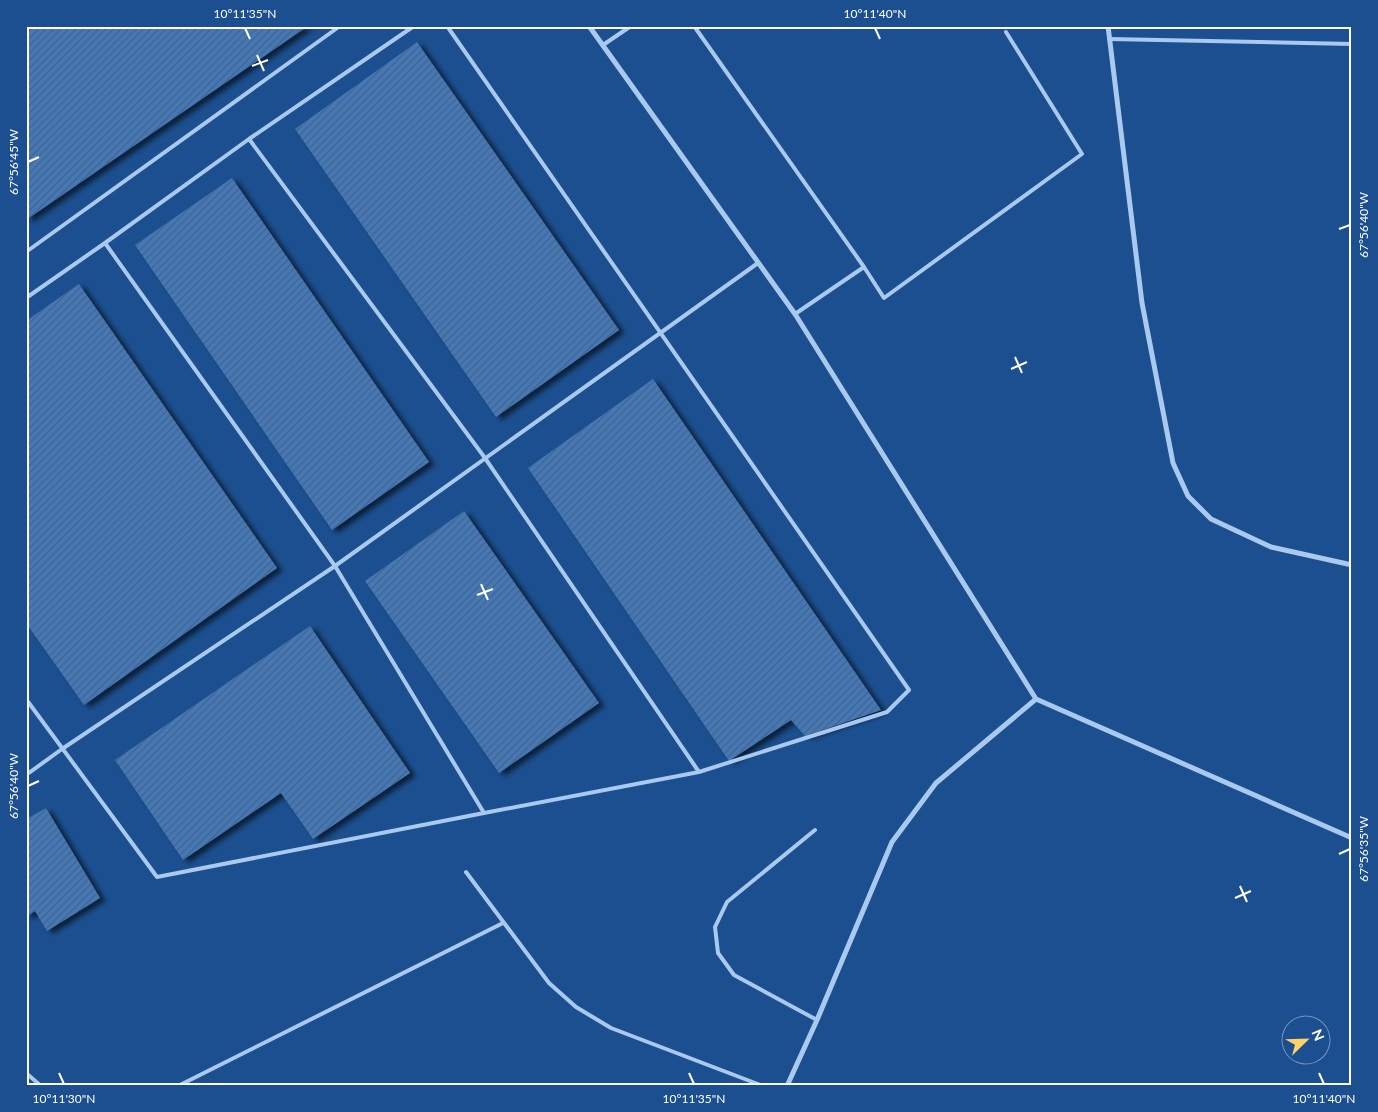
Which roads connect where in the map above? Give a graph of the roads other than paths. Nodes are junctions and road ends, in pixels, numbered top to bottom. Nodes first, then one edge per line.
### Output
1 (340, 26) edge
2 (414, 26) edge
3 (447, 26) edge
4 (589, 26) edge
5 (631, 26) edge
6 (694, 26) edge
7 (1108, 26) edge
8 (1006, 32) dead end
9 (1109, 39) junction
10 (1352, 44) edge
11 (603, 45) junction
12 (249, 139) junction
13 (105, 243) junction
14 (26, 252) edge
15 (758, 263) junction
16 (864, 267) junction
17 (26, 298) edge
18 (795, 314) junction
19 (660, 334) junction
20 (485, 458) junction
21 (1352, 565) edge
22 (335, 566) junction
23 (26, 699) edge
24 (1036, 699) junction
25 (62, 749) junction
26 (699, 772) junction
27 (26, 775) edge
28 (484, 813) junction
29 (815, 830) dead end
30 (1352, 838) edge
31 (466, 872) dead end
32 (503, 923) junction
33 (817, 1020) junction
34 (26, 1073) edge
35 (41, 1086) edge
36 (178, 1086) edge
37 (763, 1086) edge
38 (787, 1086) edge

1 - 14 lane
2 - 12 lane
3 - 19 lane
4 - 11 street
5 - 11 lane
6 - 16 lane
7 - 9 street
8 - 16 lane
9 - 10 lane
9 - 21 street
11 - 15 street
12 - 13 lane
12 - 20 lane
13 - 17 lane
13 - 22 lane
15 - 18 street
15 - 19 lane
16 - 18 lane
18 - 24 street
19 - 20 lane
19 - 26 lane
20 - 22 lane
20 - 26 lane
22 - 25 lane
22 - 28 lane
23 - 25 lane
24 - 30 street
24 - 33 street
25 - 27 lane
25 - 28 lane
26 - 28 lane
29 - 33 lane
31 - 32 lane
32 - 36 lane
32 - 37 lane
33 - 38 street
34 - 35 lane

